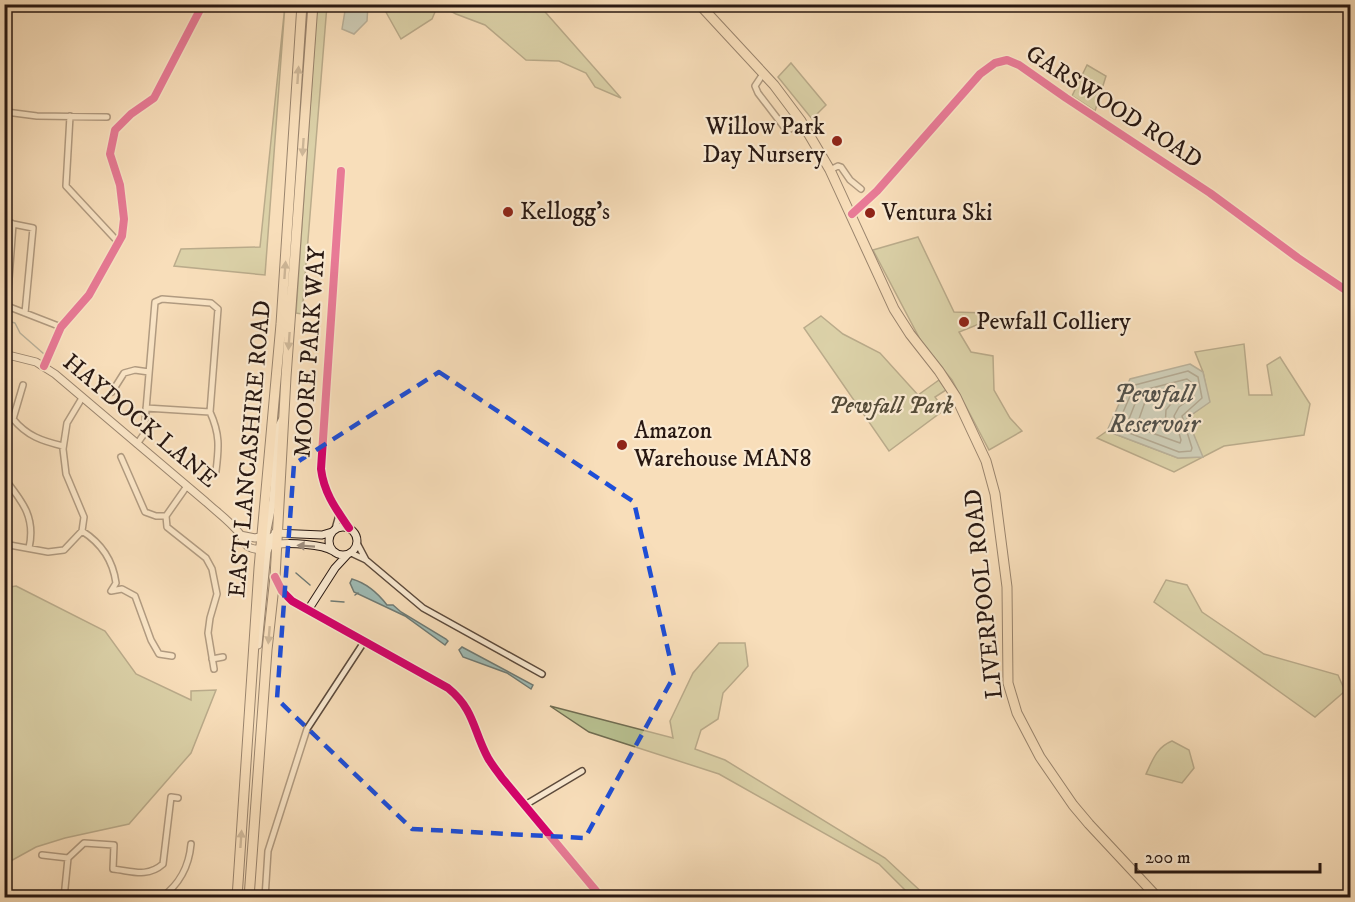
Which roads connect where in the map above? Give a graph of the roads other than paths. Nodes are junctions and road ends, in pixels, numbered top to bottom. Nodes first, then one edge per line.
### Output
1 (203, 4) edge
2 (302, 4) edge
3 (313, 4) edge
4 (699, 4) edge
5 (764, 74) junction
6 (70, 116) junction
7 (106, 117) dead end
8 (803, 123) junction
9 (4, 168) edge
10 (830, 170) junction
11 (342, 171) dead end
12 (862, 180) dead end
13 (852, 214) junction
14 (4, 219) edge
15 (13, 224) junction
16 (119, 243) junction
17 (1350, 293) edge
18 (25, 313) junction
19 (61, 327) junction
20 (4, 354) edge
21 (44, 366) junction
22 (149, 372) junction
23 (23, 385) dead end
24 (112, 392) dead end
25 (82, 398) junction
26 (146, 408) junction
27 (210, 412) junction
28 (284, 415) junction
29 (137, 444) junction
30 (63, 446) junction
31 (121, 457) dead end
32 (216, 471) dead end
33 (4, 478) edge
34 (187, 486) junction
35 (339, 515) junction
36 (166, 516) junction
37 (349, 528) junction
38 (82, 531) junction
39 (334, 531) junction
40 (278, 532) junction
41 (240, 535) junction
42 (264, 537) junction
43 (357, 543) junction
44 (4, 544) edge
45 (268, 547) junction
46 (29, 548) junction
47 (335, 552) junction
48 (349, 554) junction
49 (366, 560) junction
50 (335, 568) junction
51 (275, 577) junction
52 (292, 601) junction
53 (271, 608) junction
54 (308, 610) junction
55 (363, 642) junction
56 (172, 656) dead end
57 (223, 657) dead end
58 (212, 659) junction
59 (214, 669) dead end
60 (542, 674) dead end
61 (582, 771) dead end
62 (178, 798) dead end
63 (525, 805) junction
64 (191, 844) dead end
65 (42, 855) dead end
66 (68, 858) junction
67 (64, 897) edge
68 (161, 897) edge
69 (237, 897) edge
70 (249, 897) edge
71 (265, 897) edge
72 (602, 897) edge
73 (1158, 897) edge

1 - 16 street
42 -> 2 highway, EAST LANCASHIRE ROAD
3 -> 28 highway, EAST LANCASHIRE ROAD
4 - 5 highway, LIVERPOOL ROAD
5 - 8 highway, LIVERPOOL ROAD
5 - 8 street
6 - 7 street
6 - 9 street
6 - 16 street
8 - 10 highway, LIVERPOOL ROAD
10 - 12 street
10 - 13 highway, LIVERPOOL ROAD
11 - 35 street, MOORE PARK WAY
13 - 17 street, GARSWOOD ROAD
13 - 73 highway, LIVERPOOL ROAD
14 - 15 street
15 - 18 street
15 - 18 street
16 - 19 street
18 - 19 street
19 - 21 street
20 - 21 street, HAYDOCK LANE
21 - 25 street, HAYDOCK LANE
22 - 24 street
22 - 26 street
22 - 27 street
23 - 30 street
25 - 29 street, HAYDOCK LANE
25 - 30 street
26 - 27 street
26 - 29 street
27 - 32 street
28 - 40 highway, EAST LANCASHIRE ROAD
28 - 42 street
29 - 34 street, HAYDOCK LANE
30 - 38 street
31 - 36 street
33 - 46 street
34 - 36 street
34 - 41 street, HAYDOCK LANE
35 - 37 street, MOORE PARK WAY
35 - 39 street
36 - 58 street
37 - 39 street
37 - 43 street
38 - 46 street
38 - 56 street
39 - 40 street
39 - 47 street
40 - 42 street
40 - 45 highway, EAST LANCASHIRE ROAD
41 - 42 street
41 - 45 street, HAYDOCK LANE
42 - 45 highway, EAST LANCASHIRE ROAD
43 - 48 street
43 - 49 street
44 - 46 street
47 -> 45 street
45 - 51 highway, EAST LANCASHIRE ROAD
69 -> 45 highway, EAST LANCASHIRE ROAD
47 - 48 street
47 - 50 street
48 - 49 street
48 - 50 street
49 - 60 street
50 - 54 street
51 - 52 street
51 - 53 highway, EAST LANCASHIRE ROAD
52 - 53 street
52 - 54 street
53 -> 70 highway, EAST LANCASHIRE ROAD
54 - 55 street
55 - 63 street
55 - 71 street
57 - 58 street
58 - 59 street
61 - 63 street
62 - 66 street
63 - 72 street
64 - 68 street
65 - 66 street
66 - 67 street

